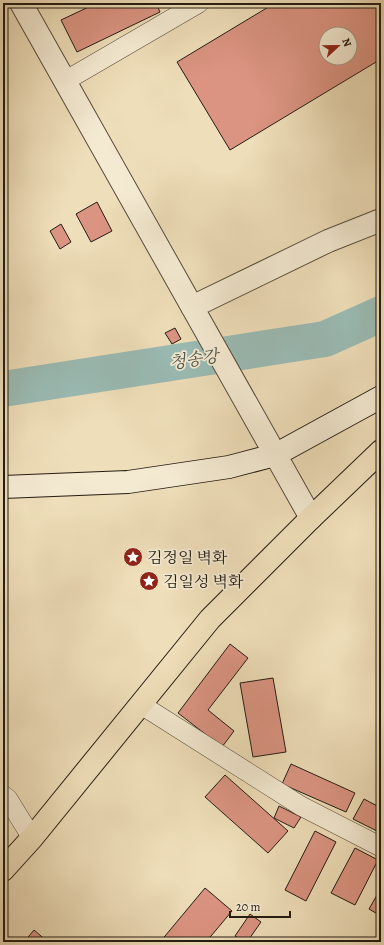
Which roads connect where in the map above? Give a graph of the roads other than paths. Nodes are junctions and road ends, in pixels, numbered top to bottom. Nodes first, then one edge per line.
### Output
1 (21, 3) edge
2 (199, 3) edge
3 (65, 81) junction
4 (381, 220) edge
5 (192, 307) junction
6 (381, 397) edge
7 (381, 451) edge
8 (275, 454) junction
9 (3, 488) edge
10 (311, 518) junction
11 (140, 704) junction
12 (3, 795) edge
13 (32, 838) junction
14 (381, 847) edge
15 (3, 870) edge

1 - 3 street
2 - 3 street
3 - 5 street
4 - 5 street
5 - 8 street
6 - 8 street
7 - 10 main road
8 - 9 street
8 - 10 street
10 - 11 main road
11 - 13 main road
11 - 14 street
12 - 13 street
13 - 15 main road

